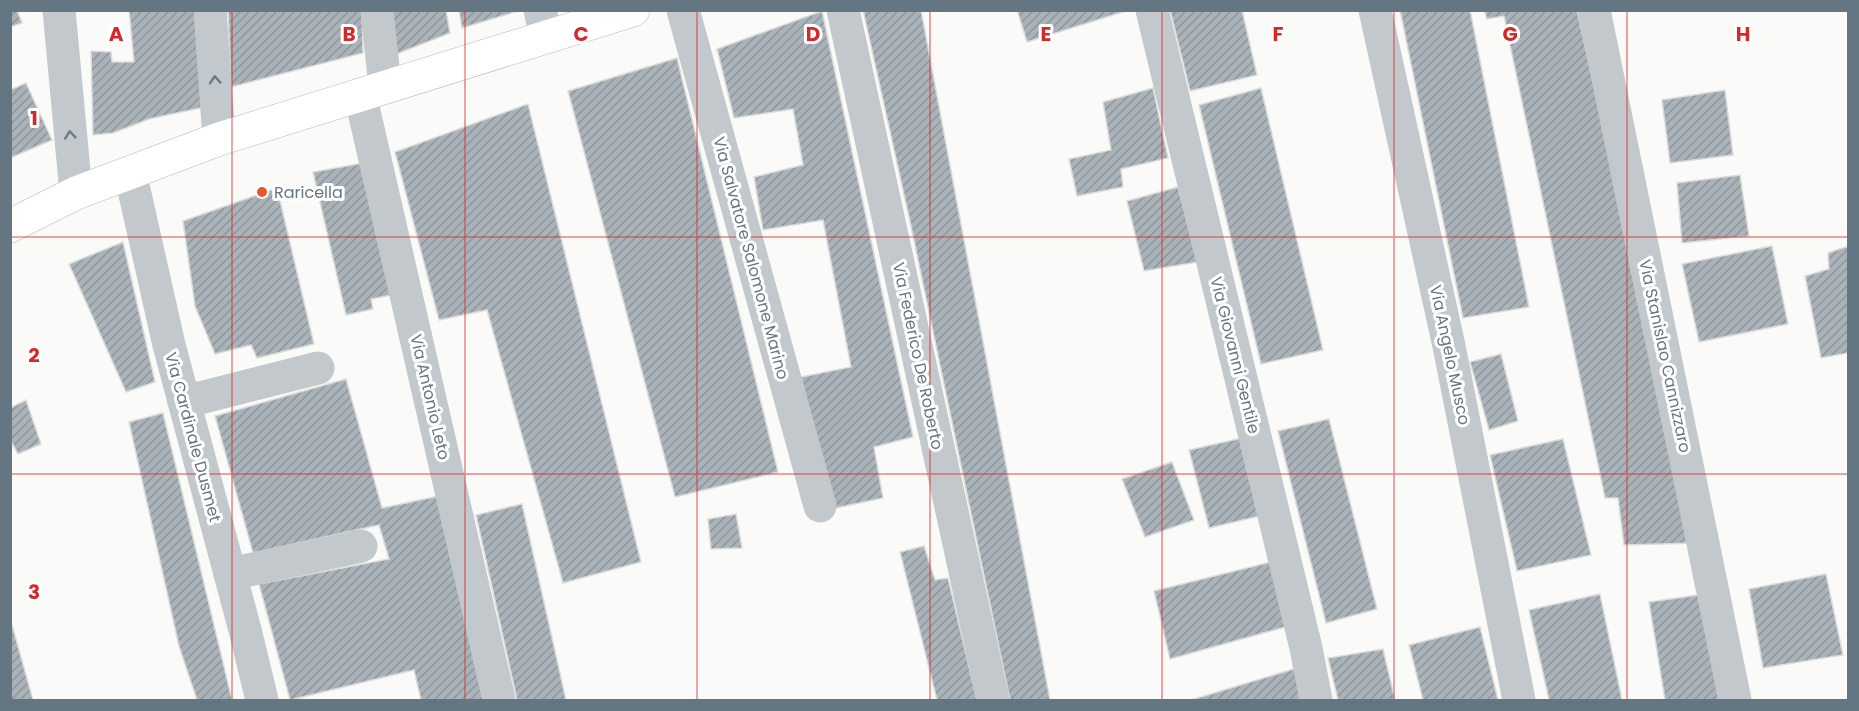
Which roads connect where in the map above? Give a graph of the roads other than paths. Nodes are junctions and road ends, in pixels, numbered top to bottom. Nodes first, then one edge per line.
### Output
1 (59, 10) edge
2 (210, 10) edge
3 (377, 10) edge
4 (633, 10) edge
5 (683, 10) edge
6 (843, 10) edge
7 (1152, 10) edge
8 (1375, 10) edge
9 (1594, 10) edge
10 (543, 24) edge
11 (372, 90) junction
12 (219, 139) junction
13 (130, 172) junction
14 (76, 193) junction
15 (10, 226) edge
16 (318, 368) dead end
17 (184, 402) junction
18 (820, 506) dead end
19 (361, 546) dead end
20 (230, 574) junction
21 (262, 700) edge
22 (500, 700) edge
23 (993, 700) edge
24 (1316, 700) edge
25 (1520, 700) edge
26 (1735, 700) edge

14 -> 1 street
12 -> 2 street
3 - 11 street, Via Antonio Leto
4 - 10 main road
5 - 18 street, Via Salvatore Salomone Marino
6 - 23 street, Via Federico De Roberto
7 - 24 street, Via Giovanni Gentile
8 - 25 street, Via Angelo Musco
9 - 26 street, Via Stanislao Cannizzaro
10 - 11 main road
11 - 12 main road
11 - 22 street, Via Antonio Leto
12 - 13 main road
13 - 14 main road
13 - 17 street, Via Cardinale Dusmet
14 - 15 main road
16 - 17 street
17 - 20 street, Via Cardinale Dusmet
19 - 20 street
20 - 21 street, Via Cardinale Dusmet

